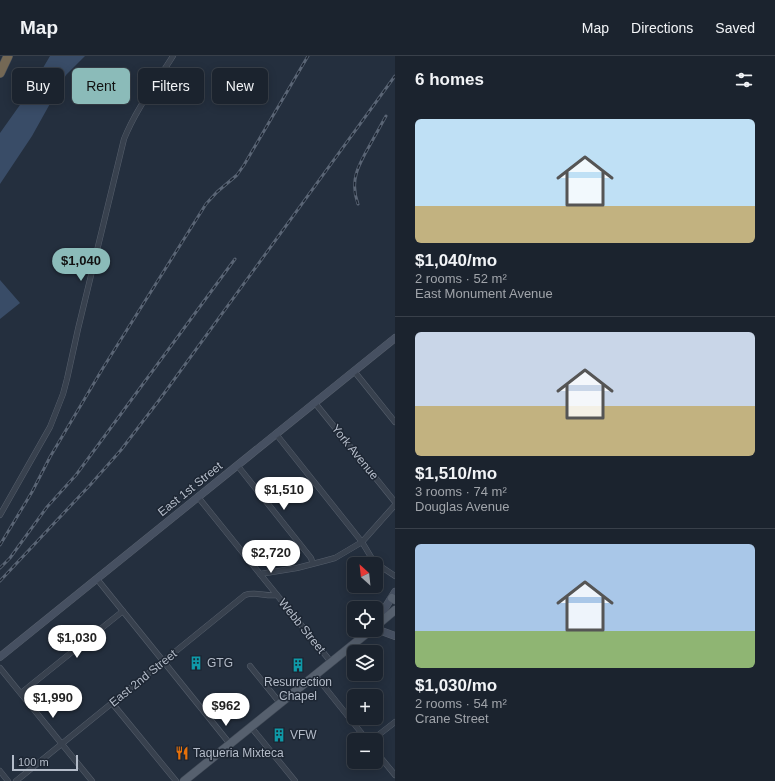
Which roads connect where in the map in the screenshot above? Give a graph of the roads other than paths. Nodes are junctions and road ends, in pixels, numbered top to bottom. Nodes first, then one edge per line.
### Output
1 (8, 56) edge
2 (173, 56) edge
3 (0, 73) edge
4 (394, 340) edge
5 (354, 371) junction
6 (315, 403) junction
7 (395, 422) edge
8 (276, 434) junction
9 (237, 465) junction
10 (198, 497) junction
11 (395, 503) edge
12 (0, 515) edge
13 (362, 542) junction
14 (314, 564) junction
15 (260, 574) junction
16 (395, 576) edge
17 (97, 579) junction
18 (277, 595) junction
19 (394, 597) edge
20 (395, 610) edge
21 (123, 611) junction
22 (383, 612) edge
23 (383, 619) edge
24 (383, 632) edge
25 (395, 636) edge
26 (362, 637) edge
27 (0, 657) edge
28 (164, 662) junction
29 (331, 662) junction
30 (250, 666) dead end
31 (0, 668) edge
32 (315, 675) junction
33 (21, 693) junction
34 (112, 703) junction
35 (280, 703) junction
36 (395, 722) edge
37 (250, 728) junction
38 (361, 733) edge
39 (381, 733) edge
40 (62, 744) junction
41 (230, 744) junction
42 (383, 760) edge
43 (0, 771) edge
44 (395, 775) edge
45 (8, 781) edge
46 (16, 781) edge
47 (92, 781) edge
48 (176, 781) edge
49 (185, 781) edge
50 (295, 781) edge

1 - 3 highway
2 - 12 street
4 - 5 main road, East 1st Street
5 - 6 main road, East 1st Street
5 - 7 street
6 - 8 main road, East 1st Street
6 - 11 street, York Avenue
8 - 9 main road, East 1st Street
8 - 13 street
9 - 10 main road, East 1st Street
9 - 14 street
10 - 15 street, Webb Street
10 - 17 main road, East 1st Street
11 - 13 street
13 - 14 street
13 - 16 street
14 - 15 street
15 - 18 street, Webb Street
17 - 21 street
17 - 27 main road, East 1st Street
18 - 28 street, East 2nd Street
18 - 29 street, Webb Street
19 - 22 main road
20 - 23 main road
21 - 28 street
21 - 33 street
24 - 25 main road
26 - 29 main road
28 - 34 street, East 2nd Street
28 - 41 street
29 - 32 main road
30 - 35 street
31 - 33 street
32 - 35 main road
32 - 38 street
33 - 40 street
34 - 40 street, East 2nd Street
34 - 48 street
35 - 37 main road
36 - 39 street
37 - 41 main road
37 - 50 street
40 - 46 street, East 2nd Street
40 - 47 street
41 - 49 main road
42 - 44 street
43 - 45 street

